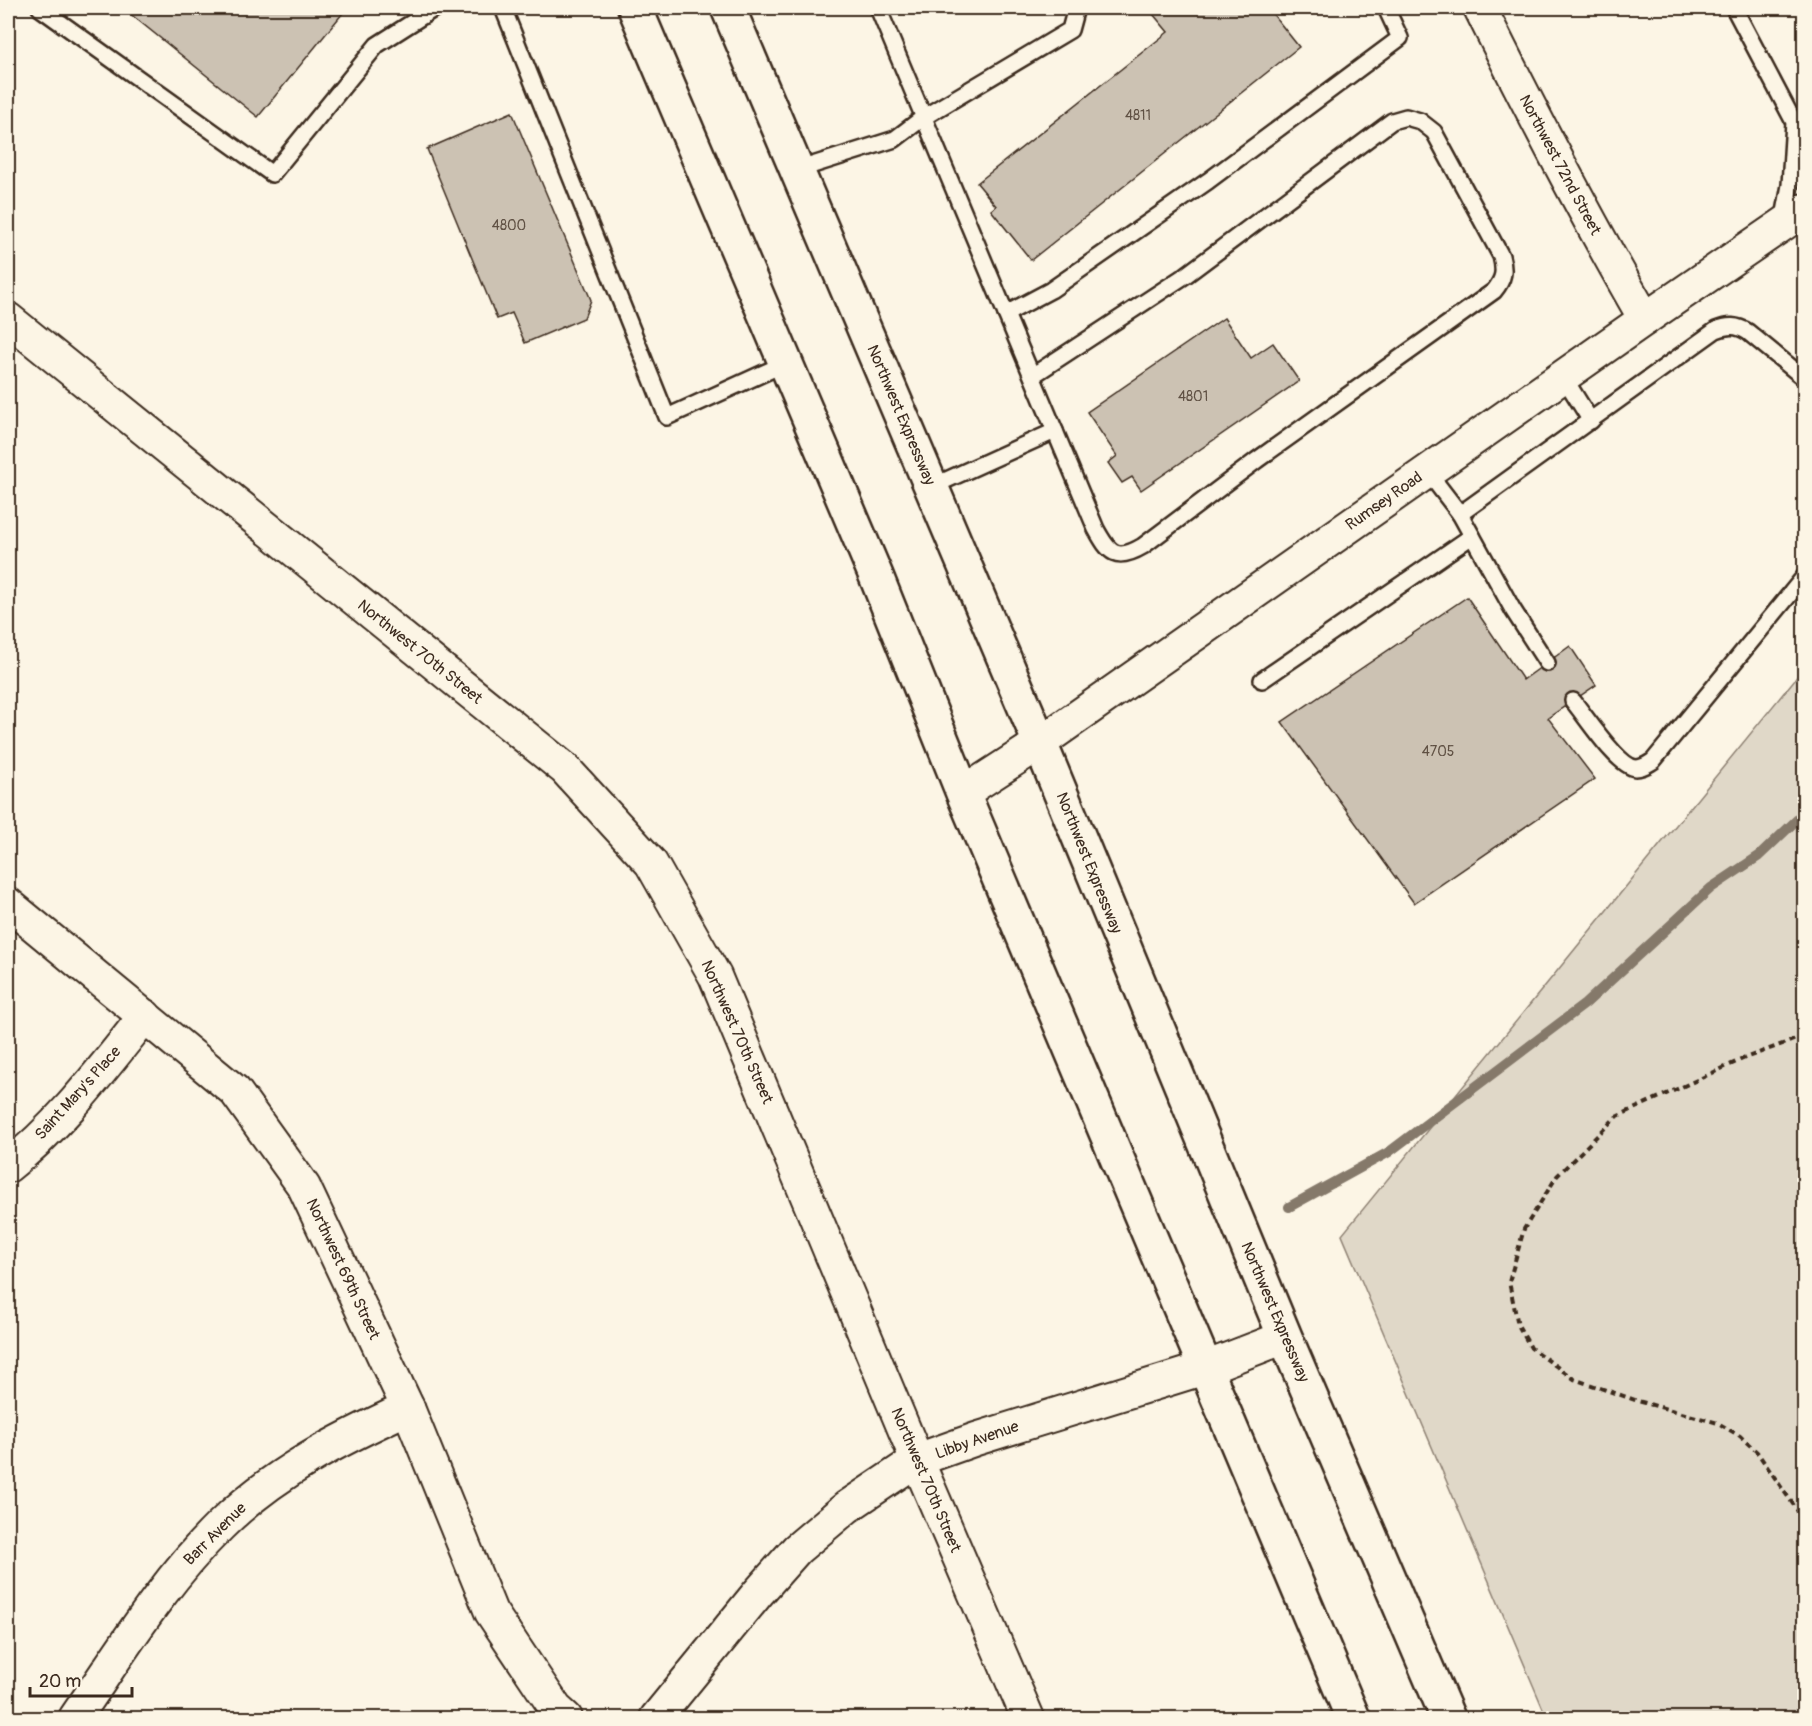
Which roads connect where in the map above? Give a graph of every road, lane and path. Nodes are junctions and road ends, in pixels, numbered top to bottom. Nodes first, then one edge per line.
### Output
1 (40, 8) edge
2 (435, 8) edge
3 (502, 8) edge
4 (635, 8) edge
5 (728, 8) edge
6 (880, 8) edge
7 (1076, 8) edge
8 (1386, 8) edge
9 (1480, 8) edge
10 (1734, 8) edge
11 (924, 117) junction
12 (797, 170) junction
13 (1794, 218) edge
14 (1006, 314) junction
15 (8, 319) edge
16 (1645, 319) junction
17 (786, 363) junction
18 (1032, 376) junction
19 (1563, 376) junction
20 (1804, 378) edge
21 (1591, 421) junction
22 (1055, 431) junction
23 (1427, 471) junction
24 (932, 487) junction
25 (1460, 514) junction
26 (1472, 536) junction
27 (1804, 577) edge
28 (1547, 663) dead end
29 (1262, 680) dead end
30 (1573, 700) dead end
31 (1040, 743) junction
32 (963, 793) junction
33 (8, 904) edge
34 (145, 1016) junction
35 (1804, 1036) edge
36 (8, 1166) edge
37 (1285, 1337) junction
38 (1204, 1368) junction
39 (408, 1408) junction
40 (917, 1460) junction
41 (1804, 1520) edge
42 (75, 1719) edge
43 (566, 1719) edge
44 (656, 1719) edge
45 (1028, 1719) edge
46 (1353, 1719) edge
47 (1448, 1719) edge

1 - 2 lane
3 - 17 lane
4 - 17 highway
5 - 12 highway, Northwest Expressway
6 - 11 lane
7 - 11 lane
8 - 14 lane
9 - 16 street, Northwest 72nd Street
10 - 13 lane
11 - 12 lane
11 - 14 lane
12 - 24 highway, Northwest Expressway
13 - 16 street, Rumsey Road
14 - 18 lane
15 - 40 street, Northwest 70th Street
16 - 19 street, Rumsey Road
17 - 32 highway
18 - 22 lane
18 - 22 lane
19 - 21 lane
19 - 23 street, Rumsey Road
20 - 21 lane
21 - 25 lane
22 - 24 lane
23 - 25 lane
23 - 31 street, Rumsey Road
24 - 31 highway, Northwest Expressway
25 - 26 lane
26 - 28 lane
26 - 29 lane
27 - 30 lane
31 - 32 street, Rumsey Road
31 - 37 highway, Northwest Expressway
32 - 38 highway
33 - 34 street, Northwest 69th Street
34 - 36 street, Saint Mary's Place
34 - 39 street, Northwest 69th Street
35 - 41 path
37 - 38 street, Libby Avenue
37 - 47 highway, Northwest Expressway
38 - 40 street, Libby Avenue
38 - 46 highway
39 - 42 street, Barr Avenue
39 - 43 street, Northwest 69th Street
40 - 44 street, Libby Avenue
40 - 45 street, Northwest 70th Street

